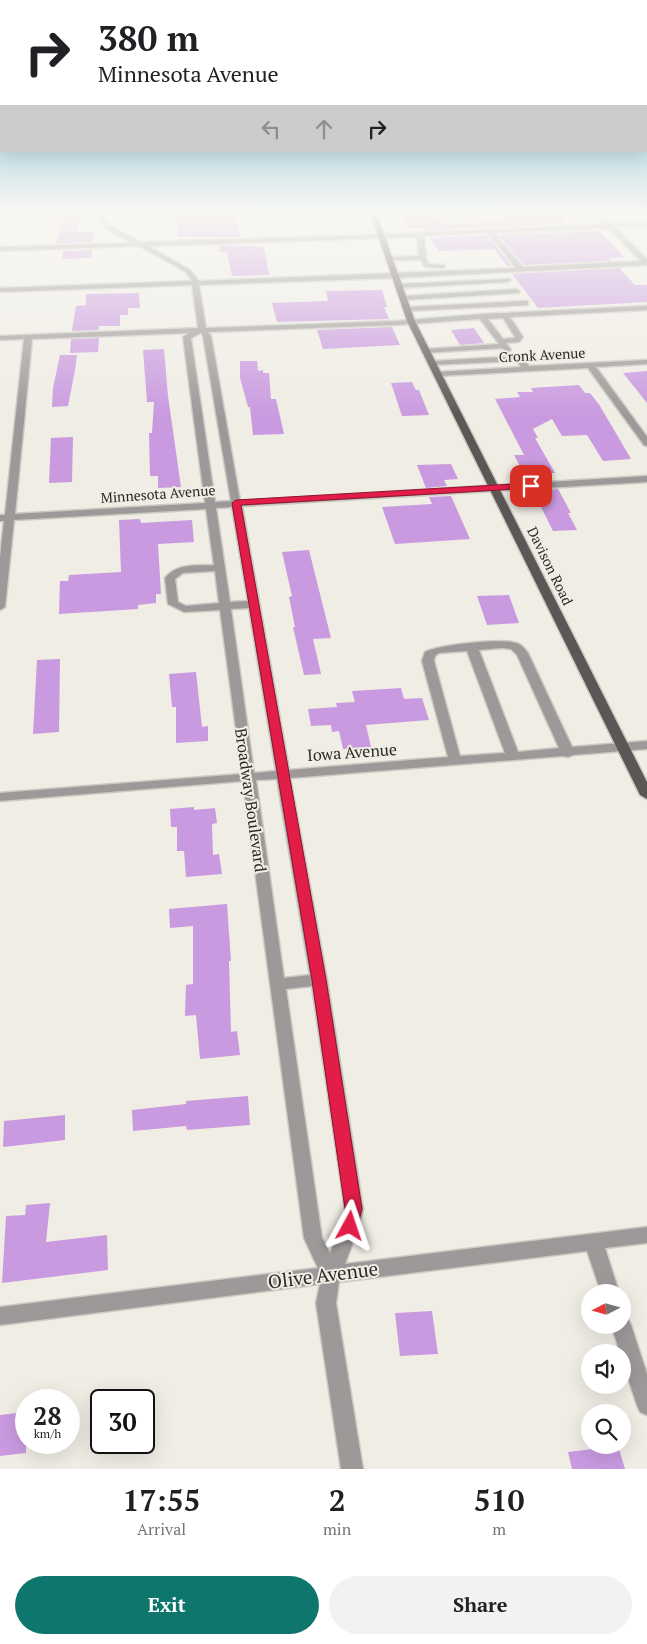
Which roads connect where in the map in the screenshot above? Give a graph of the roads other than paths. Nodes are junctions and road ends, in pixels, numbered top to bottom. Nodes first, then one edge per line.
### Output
1 (195, 281) edge
2 (281, 281) edge
3 (397, 281) edge
4 (456, 281) edge
5 (508, 281) edge
6 (195, 284) junction
7 (399, 286) junction
8 (0, 290) edge
9 (516, 291) junction
10 (404, 298) junction
11 (525, 303) junction
12 (647, 308) edge
13 (408, 309) junction
14 (533, 314) junction
15 (505, 315) junction
16 (482, 316) junction
17 (411, 321) junction
18 (202, 330) junction
19 (28, 337) junction
20 (0, 338) edge
21 (502, 344) junction
22 (426, 351) junction
23 (513, 358) junction
24 (647, 362) edge
25 (432, 363) junction
26 (591, 366) junction
27 (527, 370) junction
28 (438, 374) junction
29 (647, 443) edge
30 (647, 479) edge
31 (494, 488) junction
32 (236, 503) junction
33 (210, 504) junction
34 (5, 518) edge
35 (219, 568) junction
36 (254, 604) junction
37 (224, 606) junction
38 (0, 607) edge
39 (472, 648) junction
40 (647, 745) edge
41 (623, 747) junction
42 (568, 752) junction
43 (513, 756) junction
44 (455, 761) junction
45 (283, 775) junction
46 (248, 778) junction
47 (647, 795) edge
48 (0, 798) edge
49 (319, 980) junction
50 (279, 984) junction
51 (647, 1235) edge
52 (593, 1241) junction
53 (330, 1275) junction
54 (607, 1284) edge
55 (0, 1316) edge
56 (623, 1334) edge
57 (647, 1405) edge
58 (352, 1469) edge

1 - 6 street
2 - 6 street
3 - 7 main road, Davison Road
4 - 7 street
5 - 9 street
6 - 8 street
6 - 18 street, Broadway Boulevard
7 - 10 main road, Davison Road
9 - 10 street
9 - 11 street
10 - 13 main road, Davison Road
11 - 13 street
11 - 14 street
12 - 14 street
13 - 17 main road, Davison Road
14 - 15 street
15 - 16 street
15 - 21 street
16 - 17 street
16 - 21 street
17 - 18 street
17 - 22 main road, Davison Road
18 - 19 street
18 - 32 street, Broadway Boulevard
18 - 33 street, Broadway Boulevard
19 - 20 street
19 - 34 street
21 - 22 street
21 - 23 street
22 - 25 main road, Davison Road
23 - 25 street
23 - 27 street
24 - 26 street, Cronk Avenue
25 - 28 main road, Davison Road
26 - 27 street, Cronk Avenue
26 - 29 street
27 - 28 street, Cronk Avenue
28 - 31 main road, Davison Road
30 - 31 street, Minnesota Avenue
31 - 32 street, Minnesota Avenue
31 - 41 main road, Davison Road
32 - 33 street, Minnesota Avenue
32 - 36 street, Broadway Boulevard
33 - 34 street, Minnesota Avenue
33 - 35 street, Broadway Boulevard
34 - 38 street
35 - 37 street, Broadway Boulevard
35 - 37 street
36 - 37 street
36 - 45 street, Broadway Boulevard
37 - 46 street, Broadway Boulevard
39 - 42 street
39 - 43 street
39 - 44 street
40 - 41 street, Iowa Avenue
41 - 42 street, Iowa Avenue
41 - 47 main road, Davison Road
42 - 43 street, Iowa Avenue
43 - 44 street, Iowa Avenue
44 - 45 street, Iowa Avenue
45 - 46 street, Iowa Avenue
45 - 49 street, Broadway Boulevard
46 - 48 street, Iowa Avenue
46 - 50 street, Broadway Boulevard
49 - 50 street
49 - 53 street, Broadway Boulevard
50 - 53 street, Broadway Boulevard
51 - 52 street, Olive Avenue
52 - 53 street, Olive Avenue
52 - 54 street
53 - 55 street, Olive Avenue
53 - 58 street, Broadway Boulevard
56 - 57 street

